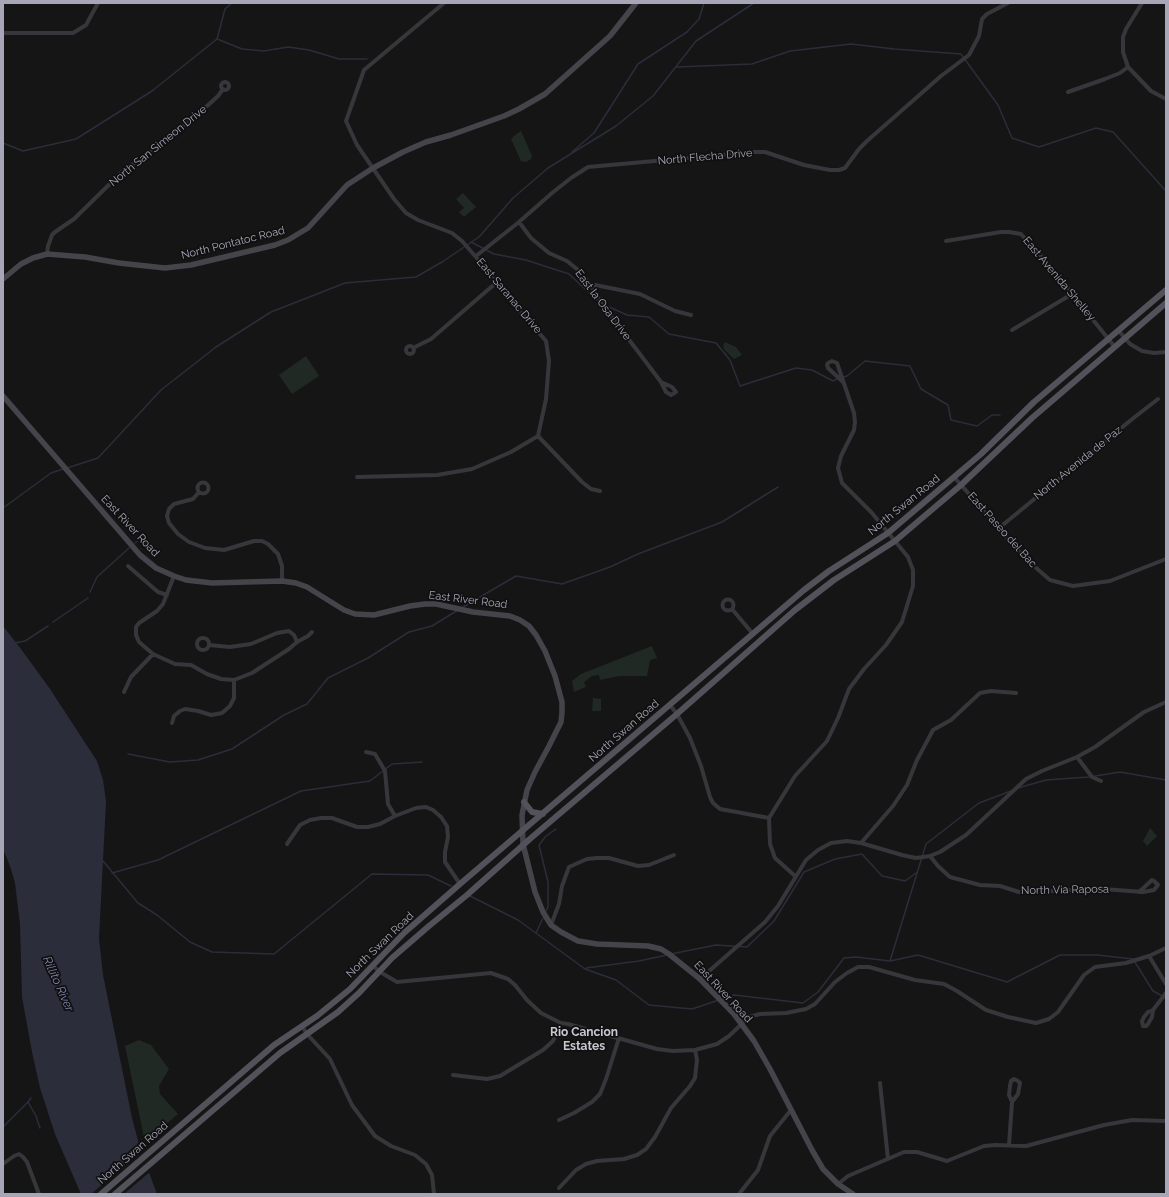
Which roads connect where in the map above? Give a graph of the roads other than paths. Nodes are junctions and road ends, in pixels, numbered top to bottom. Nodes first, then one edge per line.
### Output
1 (98, 3) edge
2 (444, 3) edge
3 (636, 3) edge
4 (1008, 3) edge
5 (1142, 3) edge
6 (3, 33) edge
7 (1128, 67) junction
8 (223, 89) dead end
9 (1068, 92) dead end
10 (1166, 99) edge
11 (373, 168) junction
12 (519, 222) junction
13 (946, 241) dead end
14 (47, 254) junction
15 (476, 256) junction
16 (3, 279) edge
17 (497, 282) junction
18 (590, 284) junction
19 (1166, 290) edge
20 (1072, 294) junction
21 (1166, 303) edge
22 (691, 315) dead end
23 (1012, 330) dead end
24 (1118, 330) junction
25 (1124, 338) junction
26 (1108, 339) junction
27 (1114, 346) junction
28 (413, 348) dead end
29 (1166, 352) edge
30 (661, 382) dead end
31 (843, 382) junction
32 (3, 396) edge
33 (1158, 400) dead end
34 (538, 436) junction
35 (357, 477) dead end
36 (954, 477) junction
37 (961, 485) junction
38 (600, 491) dead end
39 (199, 492) dead end
40 (999, 528) junction
41 (888, 533) junction
42 (895, 541) junction
43 (1166, 559) edge
44 (128, 566) dead end
45 (174, 576) junction
46 (282, 582) junction
47 (167, 596) junction
48 (732, 609) dead end
49 (312, 632) dead end
50 (753, 634) junction
51 (296, 642) junction
52 (209, 645) dead end
53 (153, 654) junction
54 (234, 680) junction
55 (124, 692) dead end
56 (1016, 693) dead end
57 (1166, 702) edge
58 (670, 705) junction
59 (677, 714) junction
60 (172, 723) dead end
61 (366, 752) dead end
62 (1077, 757) junction
63 (1101, 781) dead end
64 (524, 802) junction
65 (543, 814) junction
66 (395, 816) junction
67 (769, 818) junction
68 (522, 832) junction
69 (860, 843) junction
70 (287, 844) dead end
71 (523, 844) junction
72 (674, 855) dead end
73 (930, 856) junction
74 (796, 876) junction
75 (460, 884) junction
76 (1139, 892) dead end
77 (551, 925) junction
78 (1166, 948) edge
79 (1149, 956) junction
80 (372, 965) junction
81 (380, 972) junction
82 (700, 979) junction
83 (1166, 984) edge
84 (1166, 993) edge
85 (1153, 1010) dead end
86 (561, 1023) junction
87 (742, 1025) junction
88 (302, 1026) junction
89 (307, 1034) junction
90 (619, 1038) junction
91 (695, 1050) junction
92 (453, 1076) dead end
93 (880, 1083) dead end
94 (1012, 1102) junction
95 (791, 1110) junction
96 (559, 1120) dead end
97 (1166, 1121) edge
98 (1009, 1145) junction
99 (888, 1159) junction
100 (3, 1164) edge
101 (838, 1184) junction
102 (559, 1188) dead end
103 (39, 1194) edge
104 (101, 1194) edge
105 (115, 1194) edge
106 (434, 1194) edge
107 (739, 1194) edge
108 (853, 1194) edge

1 - 6 street
2 - 11 street, East Saranac Drive
3 - 11 street, North Pontatoc Road
4 - 12 street, North Flecha Drive
5 - 7 street
7 - 9 street
7 - 10 street
8 - 14 street, North San Simeon Drive
11 - 14 street, North Pontatoc Road
11 - 15 street, East Saranac Drive
12 - 15 street, North Flecha Drive
12 - 18 street, East la Osa Drive
13 - 20 street, East Avenida Shelley
14 - 16 street, North Pontatoc Road
15 - 17 street, East Saranac Drive
17 - 28 street
17 - 34 street, East Saranac Drive
18 - 22 street
18 - 30 street, East la Osa Drive
19 - 24 main road, North Swan Road
20 - 23 street
20 - 26 street, East Avenida Shelley
21 - 25 main road, North Swan Road
24 - 25 street
24 - 26 main road, North Swan Road
25 - 27 main road, North Swan Road
25 - 29 street
26 - 27 street, East Avenida Shelley
26 - 36 main road, North Swan Road
27 - 37 main road, North Swan Road
31 - 31 street
31 - 41 street
32 - 45 street, East River Road
33 - 40 street, North Avenida de Paz
34 - 35 street
34 - 38 street
36 - 37 street, East Paseo del Bac
36 - 41 main road, North Swan Road
37 - 40 street, East Paseo del Bac
37 - 42 main road, North Swan Road
39 - 46 street
40 - 43 street, East Paseo del Bac
41 - 42 street
41 - 50 main road, North Swan Road
42 - 59 main road, North Swan Road
42 - 67 street
44 - 47 street
45 - 46 street, East River Road
45 - 47 street
46 - 64 street, East River Road
47 - 53 street
48 - 50 street
49 - 51 street
50 - 58 main road, North Swan Road
51 - 52 street
51 - 54 street
53 - 54 street
53 - 55 street
54 - 60 street
56 - 69 street
57 - 62 street
58 - 59 street
58 - 65 main road, North Swan Road
59 - 67 street
59 - 71 main road, North Swan Road
61 - 66 street
62 - 63 street
62 - 73 street
64 - 65 main road
64 - 68 street, East River Road
65 - 68 main road, North Swan Road
66 - 70 street
66 - 75 street
67 - 74 street
68 - 71 street, East River Road
68 - 75 main road, North Swan Road
69 - 73 street
69 - 74 street
71 - 77 street, East River Road
71 - 81 main road, North Swan Road
72 - 77 street
73 - 76 street, North Via Raposa
74 - 82 street
75 - 80 main road, North Swan Road
77 - 82 street, East River Road
78 - 79 street
79 - 83 street
79 - 87 street
80 - 81 street
80 - 88 main road, North Swan Road
81 - 86 street
81 - 89 main road, North Swan Road
82 - 87 street, East River Road
84 - 85 street
86 - 90 street
86 - 92 street
87 - 91 street
87 - 95 street, East River Road
88 - 89 street
88 - 104 main road, North Swan Road
89 - 105 main road, North Swan Road
89 - 106 street
90 - 91 street
90 - 96 street
91 - 102 street
93 - 99 street
94 - 94 street
94 - 98 street
95 - 101 street, East River Road
95 - 107 street
97 - 98 street
98 - 99 street
99 - 101 street
100 - 103 street
101 - 108 street, East River Road

